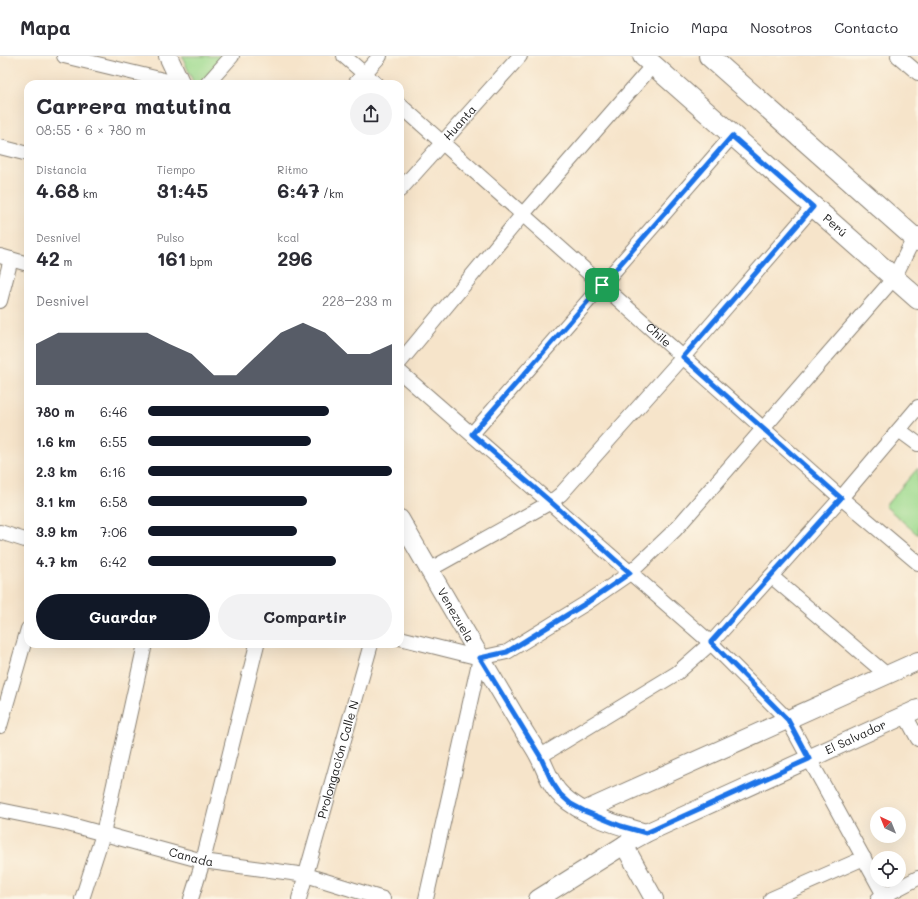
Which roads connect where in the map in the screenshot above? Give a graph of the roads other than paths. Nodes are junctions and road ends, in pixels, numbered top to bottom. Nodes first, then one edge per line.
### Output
1 (64, 56) edge
2 (168, 56) edge
3 (232, 56) edge
4 (344, 56) edge
5 (380, 56) edge
6 (520, 56) edge
7 (709, 56) edge
8 (898, 56) edge
9 (648, 61) edge
10 (918, 73) edge
11 (360, 79) edge
12 (164, 80) edge
13 (179, 80) edge
14 (211, 80) edge
15 (404, 109) edge
16 (732, 136) junction
17 (442, 142) junction
18 (0, 147) edge
19 (24, 153) edge
20 (404, 185) edge
21 (813, 207) junction
22 (523, 214) junction
23 (917, 237) edge
24 (6, 258) edge
25 (24, 263) edge
26 (894, 278) junction
27 (602, 285) junction
28 (918, 299) edge
29 (0, 301) edge
30 (404, 357) edge
31 (683, 357) junction
32 (404, 375) edge
33 (918, 407) edge
34 (764, 429) junction
35 (899, 430) junction
36 (472, 434) junction
37 (918, 444) edge
38 (841, 498) junction
39 (551, 502) junction
40 (404, 526) edge
41 (0, 532) edge
42 (24, 540) edge
43 (918, 563) edge
44 (429, 570) junction
45 (630, 573) junction
46 (771, 576) junction
47 (404, 639) edge
48 (711, 642) junction
49 (24, 643) edge
50 (143, 648) edge
51 (256, 648) edge
52 (370, 648) edge
53 (480, 658) junction
54 (918, 661) edge
55 (888, 675) junction
56 (912, 712) edge
57 (788, 720) junction
58 (0, 726) edge
59 (918, 739) edge
60 (540, 756) junction
61 (809, 759) junction
62 (0, 810) edge
63 (584, 811) junction
64 (646, 833) junction
65 (103, 834) junction
66 (624, 844) junction
67 (864, 858) junction
68 (203, 861) junction
69 (306, 875) junction
70 (918, 878) edge
71 (883, 898) edge
72 (82, 899) edge
73 (191, 899) edge
74 (299, 899) edge
75 (383, 899) edge
76 (426, 899) edge
77 (538, 899) edge
78 (654, 899) edge
79 (771, 899) edge

1 - 12 street
2 - 13 street
3 - 14 street
4 - 11 street
5 - 11 street
6 - 17 street, Huanta
7 - 23 main road
8 - 10 street
9 - 16 main road, Perú
9 - 22 street
15 - 17 street, Chile
16 - 21 main road, Perú
16 - 27 street
17 - 20 street, Huanta
17 - 22 street, Chile
18 - 19 street
21 - 26 main road, Perú
21 - 31 street
22 - 27 street, Chile
22 - 30 street
23 - 26 street
24 - 25 street
24 - 29 street
26 - 28 main road, Perú
26 - 34 street
27 - 31 street, Chile
27 - 36 street
31 - 34 street, Chile
31 - 39 street
32 - 36 street
33 - 35 street
34 - 38 street, Chile
34 - 45 street
35 - 37 street
35 - 38 street
36 - 39 street
38 - 43 street, Chile
38 - 46 street
39 - 44 street
39 - 45 street
40 - 44 street, Venezuela
41 - 42 street
44 - 53 street, Venezuela
45 - 48 street
45 - 53 street
46 - 48 street
46 - 55 street
47 - 53 street
48 - 57 street
48 - 60 street
49 - 58 street
50 - 65 street
51 - 68 street
52 - 69 street, Prolongación Calle N
53 - 60 street, Venezuela
53 - 76 street
54 - 55 street
55 - 57 street
56 - 59 street
56 - 61 street, El Salvador
57 - 61 street
57 - 63 street
60 - 63 street, Venezuela
61 - 64 street, El Salvador
61 - 67 street
62 - 65 street, Canada
63 - 64 street, Venezuela
64 - 66 street, El Salvador
65 - 68 street, Canada
65 - 72 street
66 - 77 street, El Salvador
66 - 78 street
67 - 71 street
67 - 79 street
68 - 69 street, Canada
68 - 73 street
69 - 74 street, Prolongación Calle N
69 - 75 street, Canada
70 - 71 street

